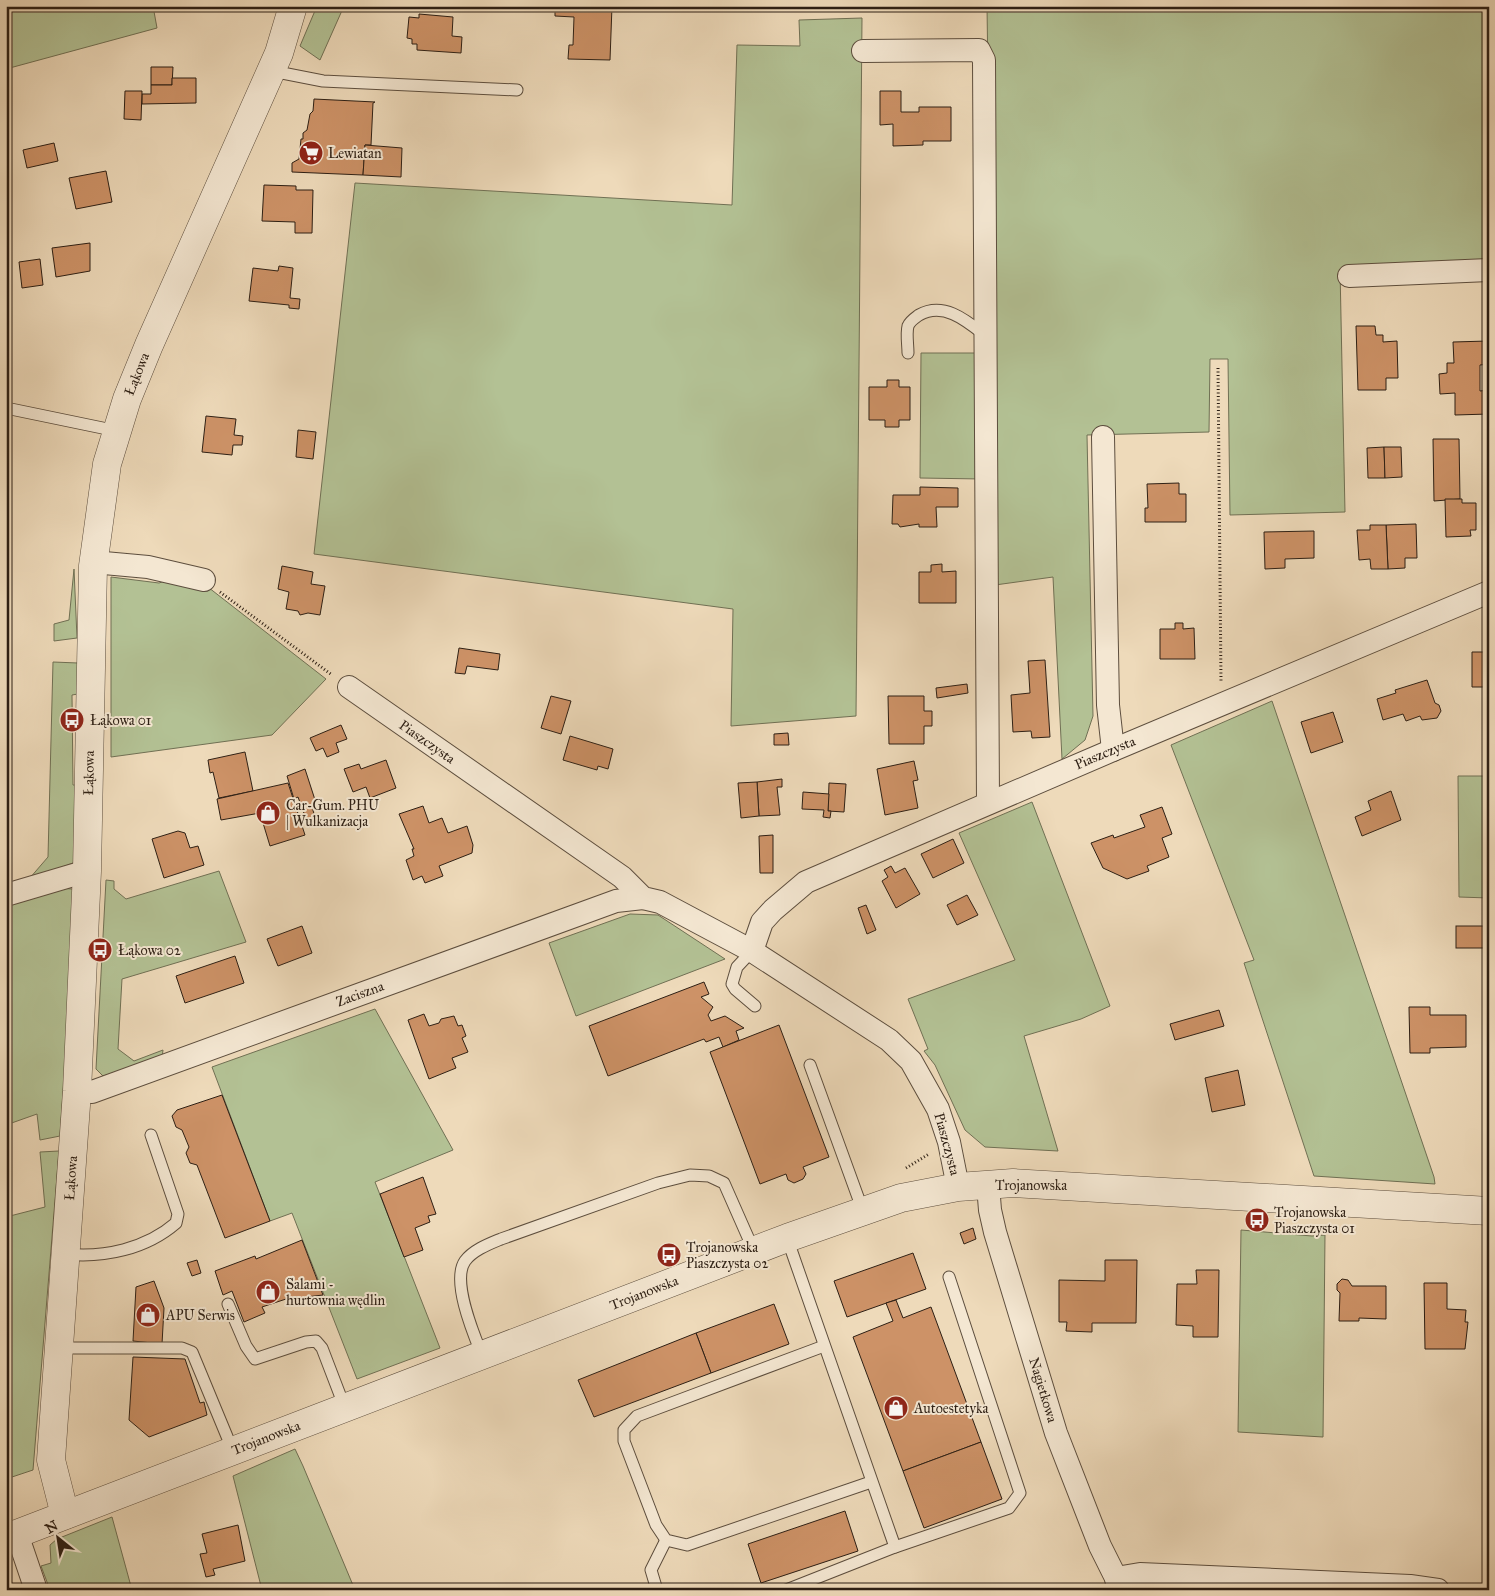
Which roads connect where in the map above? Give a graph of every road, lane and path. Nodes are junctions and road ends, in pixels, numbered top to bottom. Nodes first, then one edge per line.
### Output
1 (293, 6) edge
2 (863, 51) dead end
3 (272, 71) junction
4 (517, 90) dead end
5 (1489, 270) edge
6 (1349, 276) dead end
7 (986, 336) junction
8 (908, 353) dead end
9 (1218, 368) dead end
10 (6, 408) edge
11 (117, 431) junction
12 (1103, 437) dead end
13 (93, 562) junction
14 (204, 580) joint
15 (1489, 592) edge
16 (349, 687) joint
17 (1224, 704) junction
18 (1113, 750) junction
19 (988, 803) junction
20 (87, 871) junction
21 (6, 895) edge
22 (643, 898) junction
23 (752, 951) junction
24 (755, 1006) dead end
25 (810, 1065) dead end
26 (77, 1091) junction
27 (150, 1135) dead end
28 (988, 1185) junction
29 (958, 1187) junction
30 (863, 1211) junction
31 (1489, 1211) edge
32 (787, 1238) junction
33 (754, 1251) junction
34 (65, 1254) junction
35 (949, 1277) dead end
36 (228, 1304) dead end
37 (824, 1346) junction
38 (58, 1348) junction
39 (482, 1355) junction
40 (345, 1408) junction
41 (233, 1451) junction
42 (872, 1482) junction
43 (65, 1515) junction
44 (12, 1536) edge
45 (666, 1540) junction
46 (895, 1547) junction
47 (1117, 1584) edge
48 (36, 1590) edge
49 (658, 1590) edge
50 (786, 1590) edge
51 (1438, 1590) edge

1 - 3 street, Łąkowa
2 - 7 street
3 - 4 lane
3 - 11 street, Łąkowa
5 - 6 street
7 - 8 lane
7 - 19 street
9 - 17 path
10 - 11 lane
11 - 13 street, Łąkowa
12 - 18 street
13 - 14 street
13 - 20 street, Łąkowa
14 - 16 path
15 - 17 street, Piaszczysta
16 - 22 street, Piaszczysta
17 - 18 street, Piaszczysta
18 - 19 street, Piaszczysta
19 - 23 street, Piaszczysta
20 - 21 street
20 - 26 street, Łąkowa
22 - 23 street, Piaszczysta
22 - 26 street, Zaciszna
23 - 24 lane
23 - 29 street, Piaszczysta
25 - 30 lane
26 - 34 street, Łąkowa
27 - 34 lane
28 - 29 street, Trojanowska
28 - 31 street, Trojanowska
28 - 47 street, Nagietkowa
29 - 30 street, Trojanowska
30 - 32 street, Trojanowska
32 - 33 street, Trojanowska
32 - 37 lane
33 - 39 street, Trojanowska
33 - 39 lane
34 - 38 street, Łąkowa
35 - 46 lane
36 - 40 lane
37 - 42 lane
37 - 45 lane
38 - 41 lane
38 - 43 street, Łąkowa
39 - 40 street, Trojanowska
40 - 41 street, Trojanowska
41 - 43 street, Trojanowska
42 - 45 lane
42 - 46 lane
43 - 44 street, Trojanowska
44 - 48 street
45 - 49 lane
46 - 50 lane
47 - 51 street

